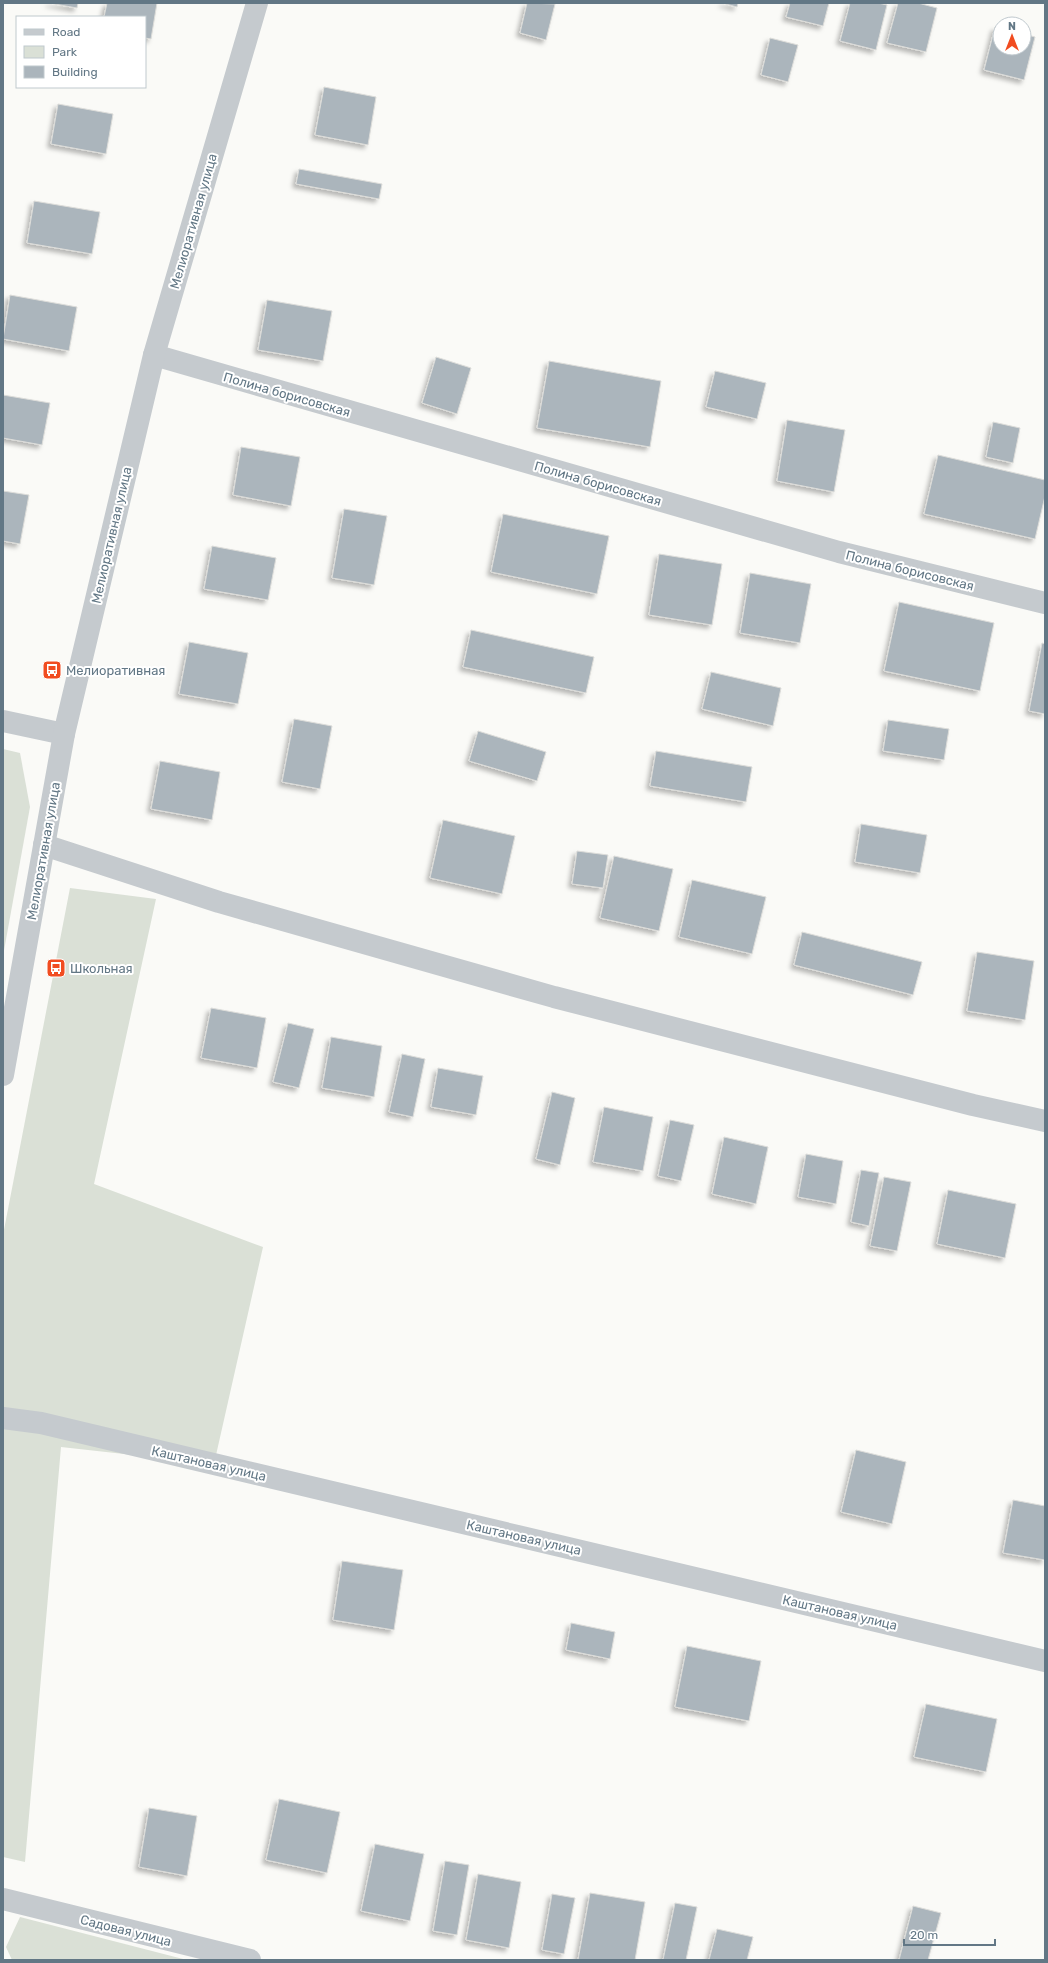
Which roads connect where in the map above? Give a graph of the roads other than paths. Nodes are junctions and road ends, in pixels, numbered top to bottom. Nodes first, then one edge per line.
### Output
1 (257, 3) edge
2 (154, 355) junction
3 (1045, 603) edge
4 (3, 721) edge
5 (64, 734) junction
6 (44, 846) junction
7 (3, 1075) edge
8 (1045, 1121) edge
9 (3, 1418) edge
10 (1045, 1661) edge
11 (3, 1899) edge
12 (250, 1960) edge

1 - 2 street, Мелиоративная улица
2 - 3 street, Полина борисовская
2 - 5 street, Мелиоративная улица
4 - 5 street
5 - 6 street, Мелиоративная улица
6 - 7 street, Мелиоративная улица
6 - 8 street
9 - 10 street, Каштановая улица
11 - 12 street, Садовая улица

